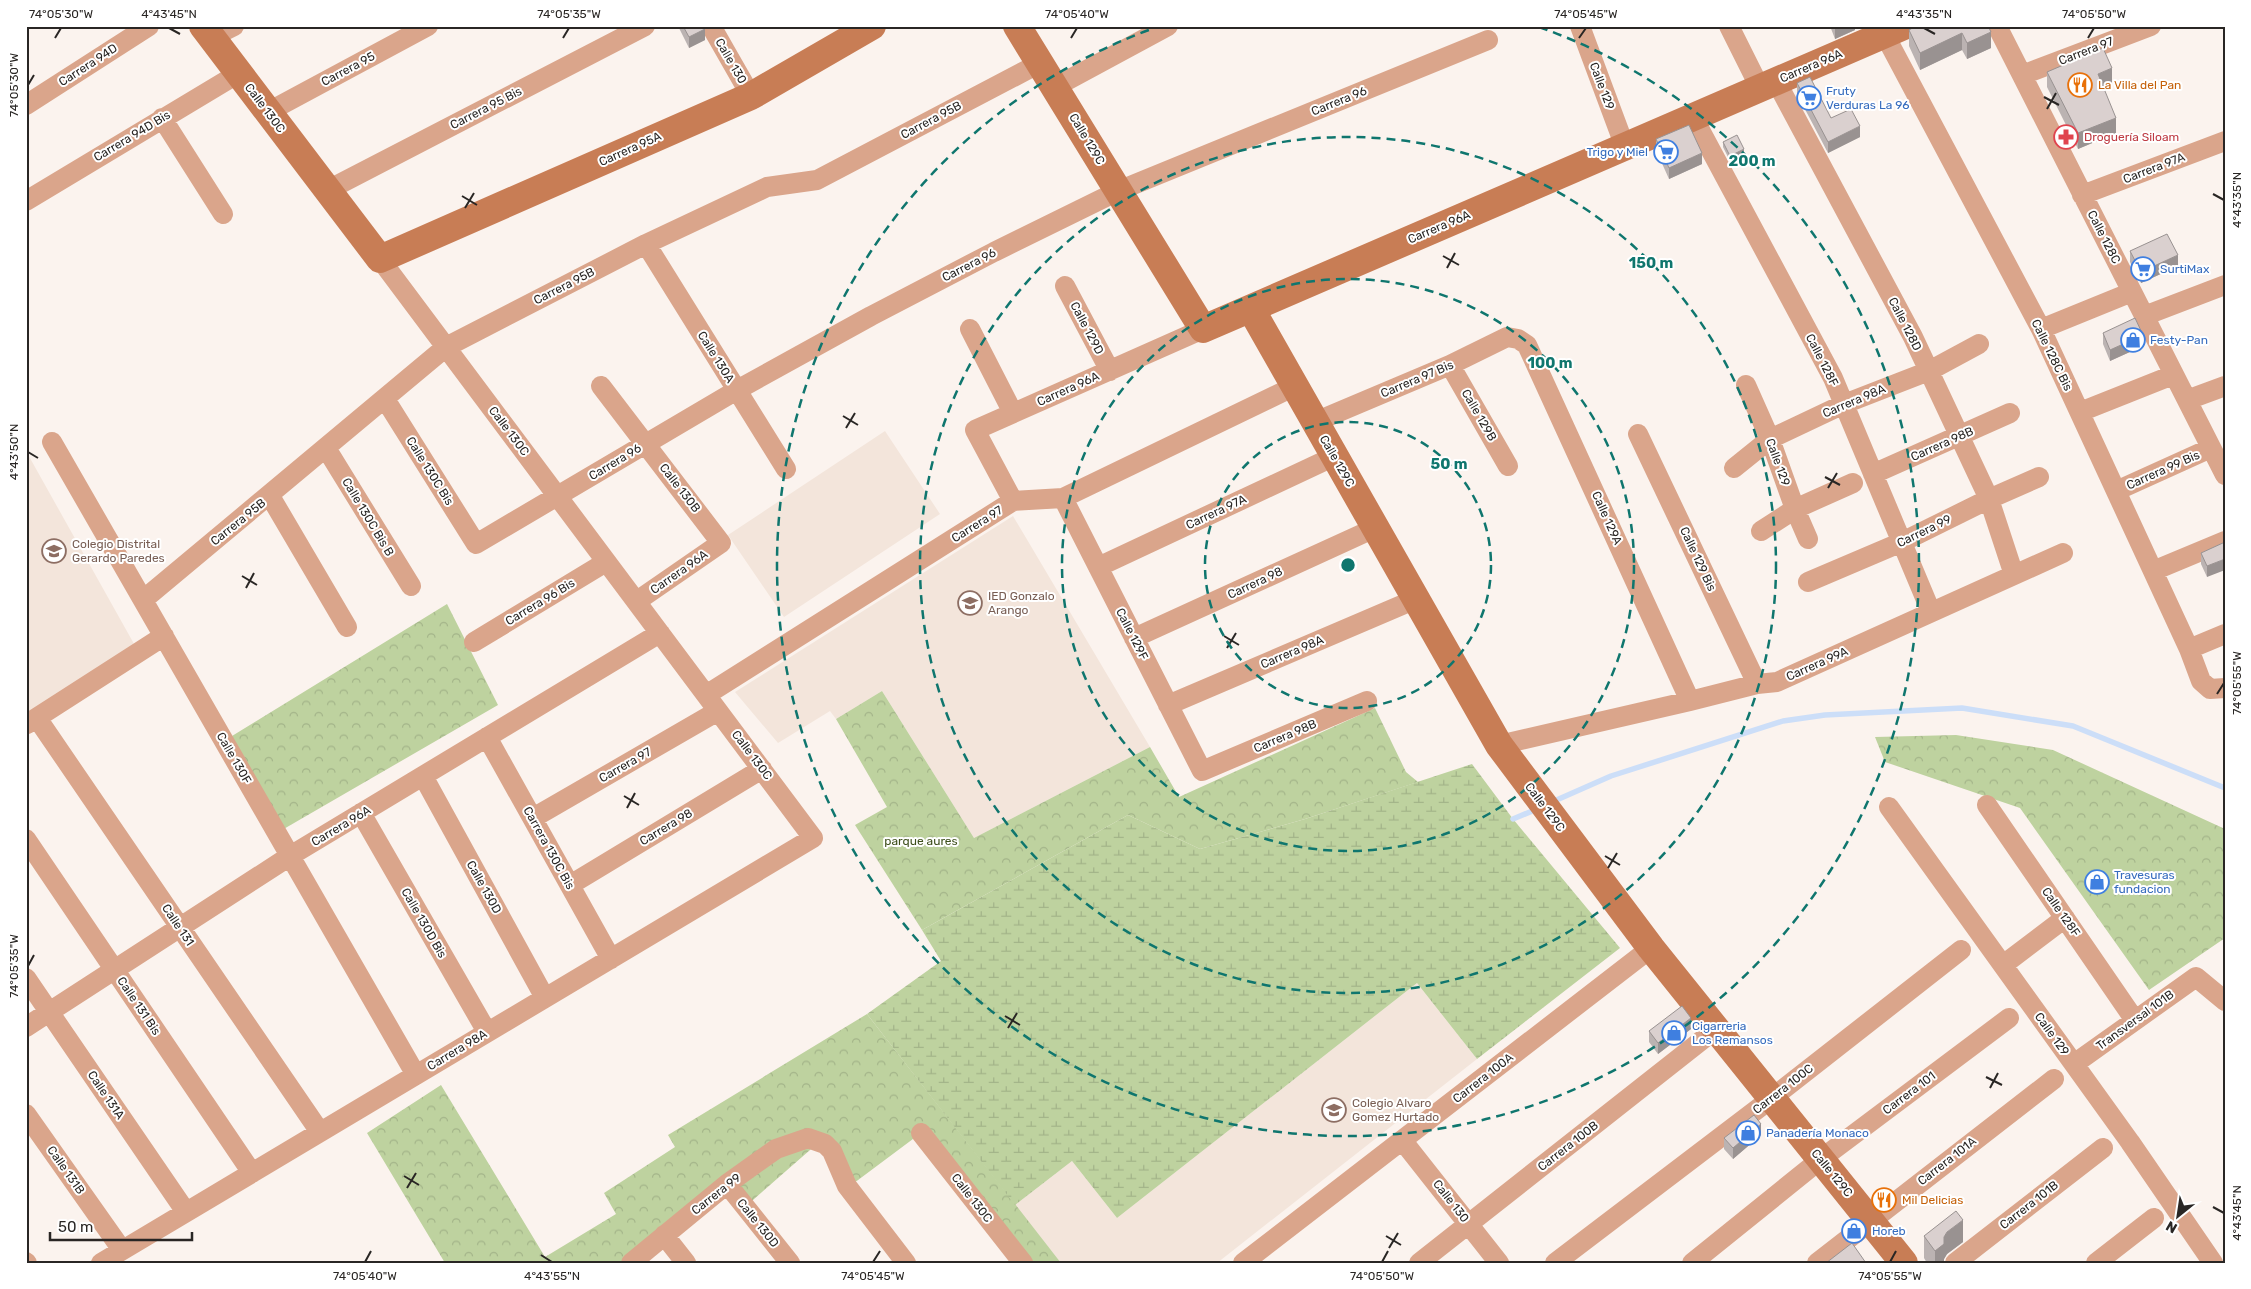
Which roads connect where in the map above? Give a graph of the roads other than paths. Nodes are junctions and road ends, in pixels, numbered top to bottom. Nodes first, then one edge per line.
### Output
1 (149, 26) edge
2 (428, 26) edge
3 (645, 26) edge
4 (711, 26) edge
5 (872, 26) edge
6 (1017, 26) edge
7 (1168, 26) edge
8 (1580, 26) edge
9 (1729, 26) edge
10 (1997, 26) edge
11 (2151, 26) edge
12 (1889, 29) edge
13 (216, 30) edge
14 (1488, 40) dead end
15 (1040, 63) junction
16 (238, 73) junction
17 (2022, 75) junction
18 (1768, 85) junction
19 (1055, 87) junction
20 (751, 96) junction
21 (26, 105) edge
22 (268, 112) junction
23 (1693, 117) junction
24 (162, 118) junction
25 (2225, 141) edge
26 (1625, 147) junction
27 (328, 190) junction
28 (1118, 191) junction
29 (2082, 195) junction
30 (26, 201) edge
31 (223, 214) dead end
32 (646, 244) junction
33 (380, 259) junction
34 (2225, 284) edge
35 (1065, 286) dead end
36 (2132, 292) junction
37 (1251, 309) junction
38 (2144, 316) junction
39 (970, 329) dead end
40 (1203, 329) junction
41 (2040, 329) junction
42 (1518, 340) joint
43 (1979, 344) dead end
44 (446, 347) junction
45 (1450, 365) junction
46 (1110, 371) junction
47 (1929, 371) junction
48 (2174, 374) junction
49 (1746, 385) dead end
50 (601, 386) dead end
51 (1295, 386) junction
52 (2225, 386) edge
53 (737, 390) junction
54 (385, 399) junction
55 (2187, 400) junction
56 (1844, 404) junction
57 (2080, 412) junction
58 (1013, 413) junction
59 (2010, 413) dead end
60 (1315, 422) junction
61 (1638, 434) dead end
62 (1959, 436) junction
63 (1770, 440) junction
64 (52, 442) dead end
65 (645, 444) junction
66 (326, 448) junction
67 (2211, 448) junction
68 (1335, 456) junction
69 (1508, 466) dead end
70 (1734, 468) dead end
71 (786, 469) dead end
72 (1873, 474) junction
73 (2225, 475) edge
74 (2040, 477) dead end
75 (1853, 483) dead end
76 (2116, 491) junction
77 (270, 496) junction
78 (558, 497) junction
79 (1063, 498) junction
80 (1989, 499) junction
81 (1013, 501) junction
82 (1794, 509) junction
83 (1375, 528) junction
84 (1761, 531) dead end
85 (1808, 539) dead end
86 (2225, 540) edge
87 (721, 542) joint
88 (1902, 542) junction
89 (476, 544) joint
90 (2062, 553) dead end
91 (606, 562) junction
92 (1098, 567) junction
93 (2153, 571) junction
94 (2014, 575) junction
95 (1808, 582) dead end
96 (410, 586) dead end
97 (1416, 599) junction
98 (143, 600) junction
99 (636, 602) junction
100 (1931, 612) junction
101 (347, 627) dead end
102 (660, 632) junction
103 (2225, 634) edge
104 (164, 636) junction
105 (1134, 638) junction
106 (474, 642) dead end
107 (2189, 649) junction
108 (1757, 684) junction
109 (2217, 688) edge
110 (706, 695) junction
111 (1368, 701) dead end
112 (1690, 701) junction
113 (1168, 705) junction
114 (718, 711) junction
115 (32, 721) edge
116 (487, 737) junction
117 (1499, 745) junction
118 (762, 769) junction
119 (1202, 771) joint
120 (423, 776) junction
121 (1987, 805) dead end
122 (1890, 807) dead end
123 (361, 813) junction
124 (532, 818) junction
125 (813, 838) joint
126 (26, 839) edge
127 (290, 856) junction
128 (570, 885) junction
129 (2065, 918) junction
130 (180, 928) junction
131 (1652, 948) junction
132 (1961, 950) dead end
133 (611, 959) junction
134 (2003, 965) junction
135 (115, 970) junction
136 (26, 978) edge
137 (545, 998) junction
138 (2225, 1001) edge
139 (49, 1012) junction
140 (2009, 1018) dead end
141 (2134, 1019) junction
142 (26, 1027) edge
143 (1716, 1029) junction
144 (487, 1032) junction
145 (2074, 1064) junction
146 (416, 1075) junction
147 (2054, 1079) dead end
148 (1772, 1098) junction
149 (26, 1114) edge
150 (320, 1132) junction
151 (921, 1133) dead end
152 (1402, 1140) junction
153 (2103, 1148) dead end
154 (1821, 1160) junction
155 (252, 1173) junction
156 (727, 1184) junction
157 (186, 1212) junction
158 (2154, 1218) dead end
159 (1870, 1221) junction
160 (1468, 1224) junction
161 (664, 1235) junction
162 (122, 1250) junction
163 (101, 1263) edge
164 (631, 1263) edge
165 (686, 1263) edge
166 (790, 1263) edge
167 (906, 1263) edge
168 (1023, 1263) edge
169 (1243, 1263) edge
170 (1419, 1263) edge
171 (1499, 1263) edge
172 (1555, 1263) edge
173 (1692, 1263) edge
174 (1817, 1263) edge
175 (1904, 1263) edge
176 (1955, 1263) edge
177 (2096, 1263) edge
178 (2213, 1263) edge

1 - 21 street, Carrera 94D
2 - 22 street, Carrera 95
3 - 27 street, Carrera 95 Bis
4 - 20 street, Calle 130
5 - 20 street, Carrera 95A
6 - 15 street, Calle 129C
7 - 19 street
8 - 26 street, Calle 129
9 - 18 street, Calle 128D
10 - 17 street, Calle 128C
11 - 17 street, Carrera 97
12 - 18 street, Carrera 96A
12 - 41 street, Calle 128C Bis
13 - 16 street, Calle 130C
14 - 28 street, Carrera 96
15 - 19 street, Calle 129C
15 - 32 street, Carrera 95B
16 - 22 street, Calle 130C
16 - 24 street, Carrera 94D Bis
17 - 29 street, Calle 128C
18 - 23 street, Carrera 96A
18 - 47 street, Calle 128D
19 - 28 street, Calle 129C
20 - 33 street, Carrera 95A
22 - 27 street, Calle 130C
23 - 26 street, Carrera 96A
23 - 56 street, Calle 128F
24 - 30 street, Carrera 94D Bis
24 - 31 street
25 - 29 street, Carrera 97A
26 - 37 street, Carrera 96A
27 - 33 street, Calle 130C
28 - 40 street, Calle 129C
28 - 53 street, Carrera 96
29 - 36 street, Calle 128C
32 - 44 street, Carrera 95B
32 - 53 street, Calle 130A
33 - 44 street, Calle 130C
34 - 38 street
35 - 46 street, Calle 129D
36 - 38 street, Calle 128C
36 - 41 street
37 - 40 street, Carrera 96A
37 - 51 street, Calle 129C
38 - 48 street, Calle 128C
39 - 58 street
40 - 46 street, Carrera 96A
41 - 57 street, Calle 128C Bis
42 - 45 street, Carrera 97 Bis
42 - 112 street, Calle 129A
43 - 47 street, Carrera 98A
44 - 54 street, Carrera 95B
44 - 78 street, Calle 130C
45 - 60 street, Carrera 97 Bis
45 - 69 street, Calle 129B
46 - 58 street, Carrera 96A
47 - 56 street, Carrera 98A
47 - 62 street, Calle 128D
48 - 55 street, Calle 128C
48 - 57 street
49 - 63 street, Calle 129
50 - 65 street, Calle 130B
51 - 60 street, Calle 129C
51 - 79 street, Carrera 97
52 - 55 street
53 - 65 street, Carrera 96
53 - 71 street, Calle 130A
54 - 66 street, Carrera 95B
54 - 89 street, Calle 130C Bis
55 - 67 street, Calle 128C
56 - 63 street, Carrera 98A
56 - 72 street, Calle 128F
57 - 76 street, Calle 128C Bis
58 - 81 street, Carrera 96A
59 - 62 street, Carrera 98B
60 - 68 street, Calle 129C
61 - 108 street, Calle 129 Bis
62 - 72 street, Carrera 98B
62 - 80 street, Calle 128D
63 - 70 street, Carrera 98A
63 - 82 street, Calle 129
64 - 98 street, Calle 130F
65 - 78 street, Carrera 96
65 - 87 street, Calle 130B
66 - 77 street, Carrera 95B
66 - 96 street, Calle 130C Bis B
67 - 73 street, Calle 128C
67 - 76 street, Carrera 99 Bis
68 - 83 street, Calle 129C
68 - 92 street, Carrera 97A
72 - 88 street, Calle 128F
74 - 80 street, Carrera 99
75 - 82 street
76 - 93 street, Calle 128C Bis
77 - 98 street, Carrera 95B
77 - 101 street
78 - 89 street, Carrera 96
78 - 91 street, Calle 130C
79 - 81 street, Carrera 97
79 - 92 street, Calle 129F
80 - 88 street, Carrera 99
80 - 94 street, Calle 128D
81 - 110 street, Carrera 97
82 - 84 street
82 - 85 street, Calle 129
83 - 97 street, Calle 129C
83 - 105 street, Carrera 98
86 - 93 street
87 - 99 street, Carrera 96A
88 - 95 street, Carrera 99
88 - 100 street, Calle 128F
90 - 94 street, Carrera 99A
91 - 99 street, Calle 130C
91 - 106 street, Carrera 96 Bis
92 - 105 street, Calle 129F
93 - 107 street, Calle 128C Bis
94 - 100 street, Carrera 99A
97 - 113 street, Carrera 98A
97 - 117 street, Calle 129C
98 - 104 street, Calle 130F
99 - 102 street, Calle 130C
100 - 108 street, Carrera 99A
102 - 110 street, Calle 130C
102 - 116 street, Carrera 96A
103 - 107 street
104 - 115 street
104 - 127 street, Calle 130F
105 - 113 street, Calle 129F
107 - 109 street, Calle 128C Bis
108 - 112 street, Carrera 99A
110 - 114 street, Calle 130C
111 - 119 street, Carrera 98B
112 - 117 street, Carrera 99A
113 - 119 street, Calle 129F
114 - 118 street, Calle 130C
114 - 124 street, Carrera 97
115 - 130 street, Calle 131
116 - 120 street, Carrera 96A
116 - 124 street, Carrera 130C Bis
117 - 131 street, Calle 129C
118 - 125 street, Calle 130C
118 - 128 street, Carrera 98
120 - 123 street, Carrera 96A
120 - 137 street, Calle 130D
121 - 129 street, Calle 128F
122 - 134 street, Calle 129
123 - 127 street, Carrera 96A
123 - 144 street, Calle 130D Bis
124 - 128 street, Carrera 130C Bis
125 - 133 street, Carrera 98A
126 - 135 street, Calle 131 Bis
127 - 130 street, Carrera 96A
127 - 146 street, Calle 130F
128 - 133 street, Carrera 130C Bis
129 - 134 street
129 - 141 street, Calle 128F
130 - 135 street, Carrera 96A
130 - 150 street, Calle 131
131 - 143 street, Calle 129C
131 - 152 street, Carrera 100A
132 - 148 street, Carrera 100C
133 - 137 street, Carrera 98A
134 - 145 street, Calle 129
135 - 139 street, Carrera 96A
135 - 155 street, Calle 131 Bis
136 - 139 street, Calle 131A
137 - 144 street, Carrera 98A
138 - 141 street, Transversal 101B
139 - 142 street, Carrera 96A
139 - 157 street, Calle 131A
140 - 154 street, Carrera 101
141 - 145 street, Transversal 101B
143 - 148 street, Calle 129C
143 - 160 street, Carrera 100B
144 - 146 street, Carrera 98A
145 - 178 street, Calle 129
146 - 150 street, Carrera 98A
147 - 159 street, Carrera 101A
148 - 154 street, Calle 129C
148 - 172 street, Carrera 100C
149 - 162 street, Calle 131B
150 - 155 street, Carrera 98A
151 - 168 street, Calle 130C
152 - 160 street, Calle 130
152 - 169 street, Carrera 100A
153 - 176 street, Carrera 101B
154 - 159 street, Calle 129C
154 - 173 street, Carrera 101
155 - 157 street, Carrera 98A
156 - 161 street, Carrera 99
156 - 166 street, Calle 130D
156 - 167 street, Carrera 99
157 - 162 street, Carrera 98A
158 - 177 street
159 - 174 street, Carrera 101A
159 - 175 street, Calle 129C
160 - 170 street, Carrera 100B
160 - 171 street, Calle 130
161 - 164 street, Carrera 99
161 - 165 street
162 - 163 street, Carrera 98A

